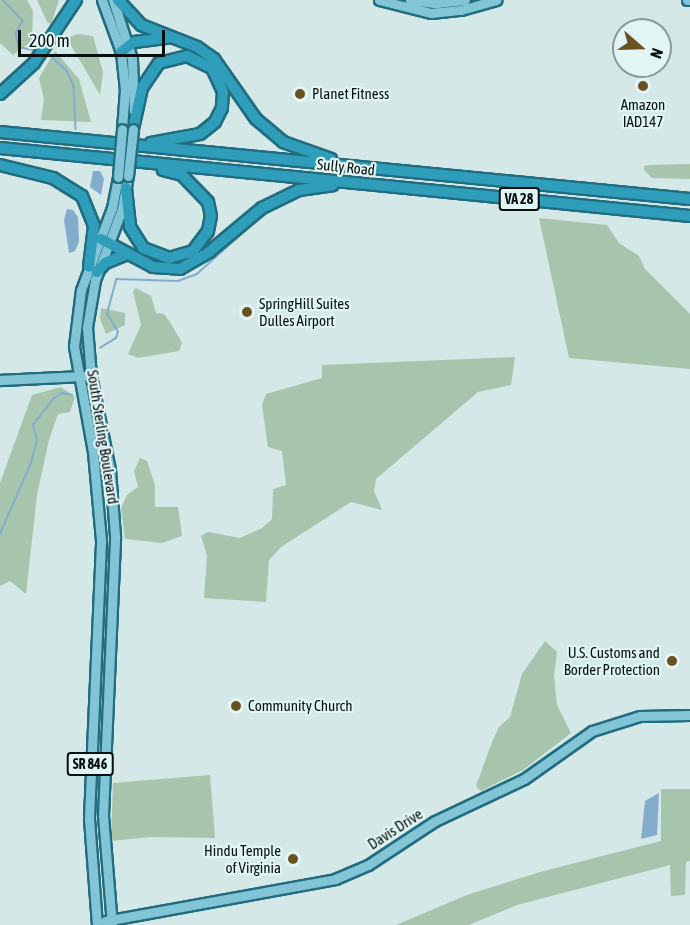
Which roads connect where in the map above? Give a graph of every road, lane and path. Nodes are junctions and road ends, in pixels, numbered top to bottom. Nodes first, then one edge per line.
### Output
1 (76, 0) edge
2 (102, 0) edge
3 (113, 0) edge
4 (118, 0) edge
5 (379, 0) edge
6 (410, 0) edge
7 (465, 0) edge
8 (497, 0) edge
9 (183, 40) junction
10 (125, 48) junction
11 (0, 94) edge
12 (128, 129) junction
13 (0, 132) edge
14 (138, 146) junction
15 (0, 148) edge
16 (137, 163) junction
17 (0, 165) edge
18 (360, 167) junction
19 (348, 182) junction
20 (126, 188) junction
21 (690, 199) edge
22 (690, 216) edge
23 (104, 243) junction
24 (125, 255) junction
25 (93, 270) junction
26 (91, 376) junction
27 (78, 377) junction
28 (0, 380) edge
29 (690, 715) edge
30 (112, 923) edge
31 (97, 924) edge

1 - 11 highway
2 - 10 main road, South Sterling Boulevard / SR 846
3 - 10 main road, South Sterling Boulevard / SR 846
4 - 9 highway
5 - 8 main road
6 - 7 main road
9 - 10 highway
9 - 18 highway
10 - 12 main road, South Sterling Boulevard / SR 846
12 - 14 highway
12 - 20 main road, South Sterling Boulevard / SR 846, bridge
12 - 23 main road, South Sterling Boulevard / SR 846, bridge
13 - 14 highway, Sully Road / VA 28
14 - 18 highway, Sully Road / VA 28
15 - 16 highway, Sully Road / VA 28
16 - 19 highway, Sully Road / VA 28
16 - 20 highway
17 - 25 highway
18 - 21 highway, Sully Road / VA 28
19 - 22 highway, Sully Road / VA 28
19 - 24 highway
20 - 23 main road, South Sterling Boulevard / SR 846
23 - 24 highway
23 - 25 main road, South Sterling Boulevard / SR 846
24 - 25 highway
25 - 26 main road, South Sterling Boulevard / SR 846
25 - 27 main road, South Sterling Boulevard / SR 846
26 - 27 main road
26 - 30 main road, South Sterling Boulevard / SR 846
27 - 28 main road
27 - 31 main road, South Sterling Boulevard / SR 846
29 - 30 main road, Davis Drive
30 - 31 main road, Davis Drive

